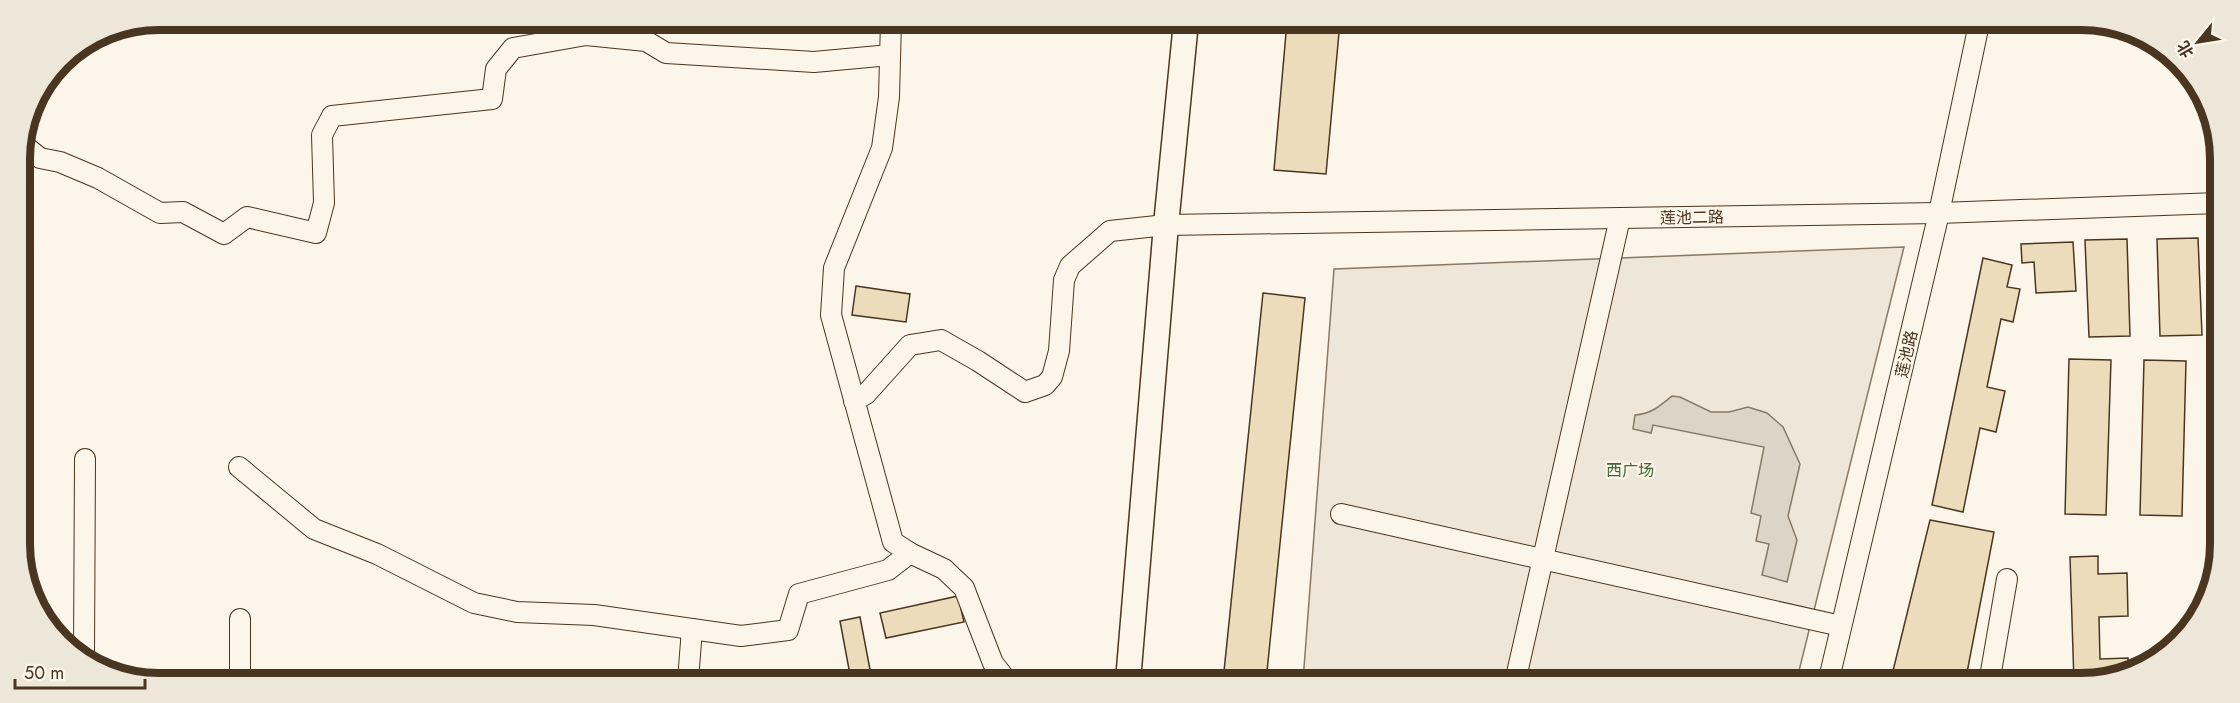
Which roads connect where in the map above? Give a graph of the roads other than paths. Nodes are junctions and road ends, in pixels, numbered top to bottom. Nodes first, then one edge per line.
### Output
1 (891, 30) edge
2 (1185, 30) edge
3 (1978, 30) edge
4 (890, 55) junction
5 (30, 150) edge
6 (2210, 203) edge
7 (1939, 213) junction
8 (1620, 218) junction
9 (1166, 225) junction
10 (854, 401) junction
11 (85, 459) dead end
12 (239, 467) dead end
13 (1341, 514) dead end
14 (910, 553) junction
15 (1543, 560) junction
16 (2007, 579) dead end
17 (240, 619) dead end
18 (1841, 626) junction
19 (692, 629) junction
20 (84, 649) edge
21 (240, 673) edge
22 (689, 673) edge
23 (1001, 673) edge
24 (1129, 673) edge
25 (1517, 673) edge
26 (1830, 673) edge
27 (1991, 673) edge

1 - 4 street
2 - 9 main road
3 - 7 street, 莲池路
4 - 5 street
4 - 10 street
6 - 7 street, 莲池二路
7 - 8 street, 莲池二路
7 - 18 street, 莲池路
8 - 9 street, 莲池二路
8 - 15 street
9 - 10 street, 莲池二路
9 - 24 main road
10 - 14 street
11 - 20 street
12 - 19 street
13 - 15 street
14 - 19 street
14 - 23 street
15 - 18 street
15 - 25 street
16 - 27 street
17 - 21 street
18 - 26 street, 莲池路
19 - 22 street

